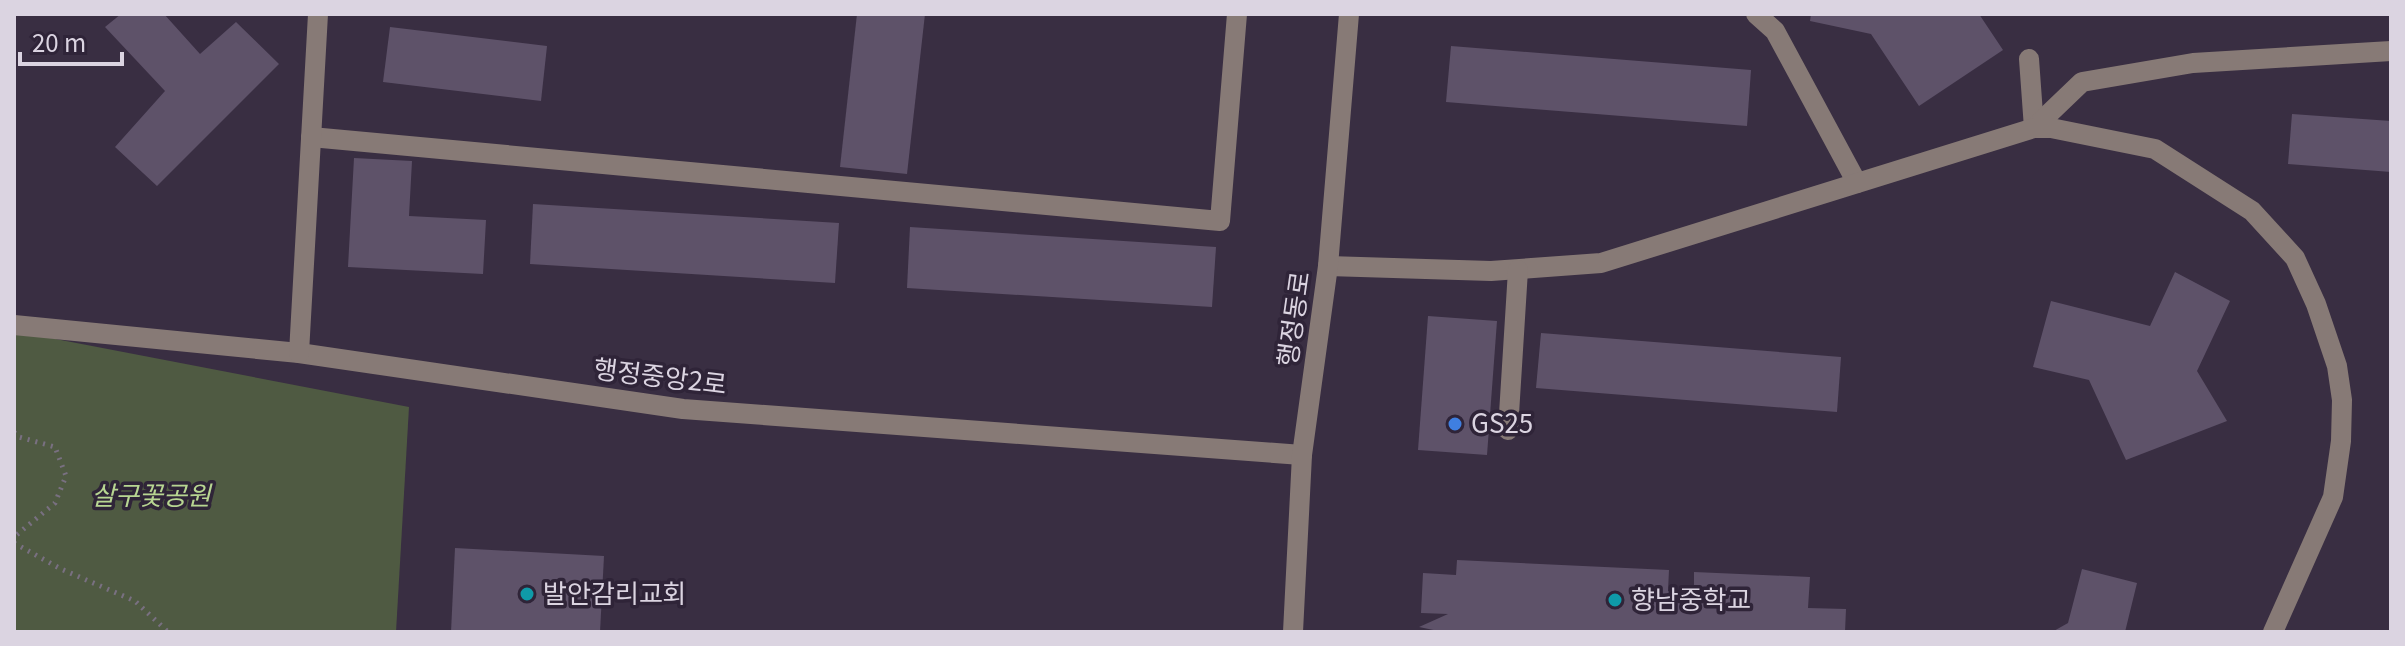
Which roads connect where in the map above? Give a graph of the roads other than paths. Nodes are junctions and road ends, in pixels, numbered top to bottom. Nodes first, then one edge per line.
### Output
1 (318, 14) edge
2 (1237, 14) edge
3 (1349, 14) edge
4 (1756, 14) edge
5 (2391, 51) edge
6 (2029, 59) dead end
7 (2034, 128) junction
8 (311, 137) junction
9 (1857, 183) junction
10 (1328, 266) junction
11 (1518, 270) junction
12 (14, 325) edge
13 (299, 353) junction
14 (1508, 430) dead end
15 (1302, 455) junction
16 (1293, 632) edge
17 (2273, 632) edge

1 - 8 street
2 - 8 street
3 - 10 street, 행정동로
4 - 9 street
5 - 7 street
6 - 7 street
7 - 9 street
7 - 17 street
8 - 13 street
9 - 11 street
10 - 11 street
10 - 15 street, 행정동로
11 - 14 street
12 - 13 street, 행정중앙2로
13 - 15 street, 행정중앙2로
15 - 16 street, 행정동로

